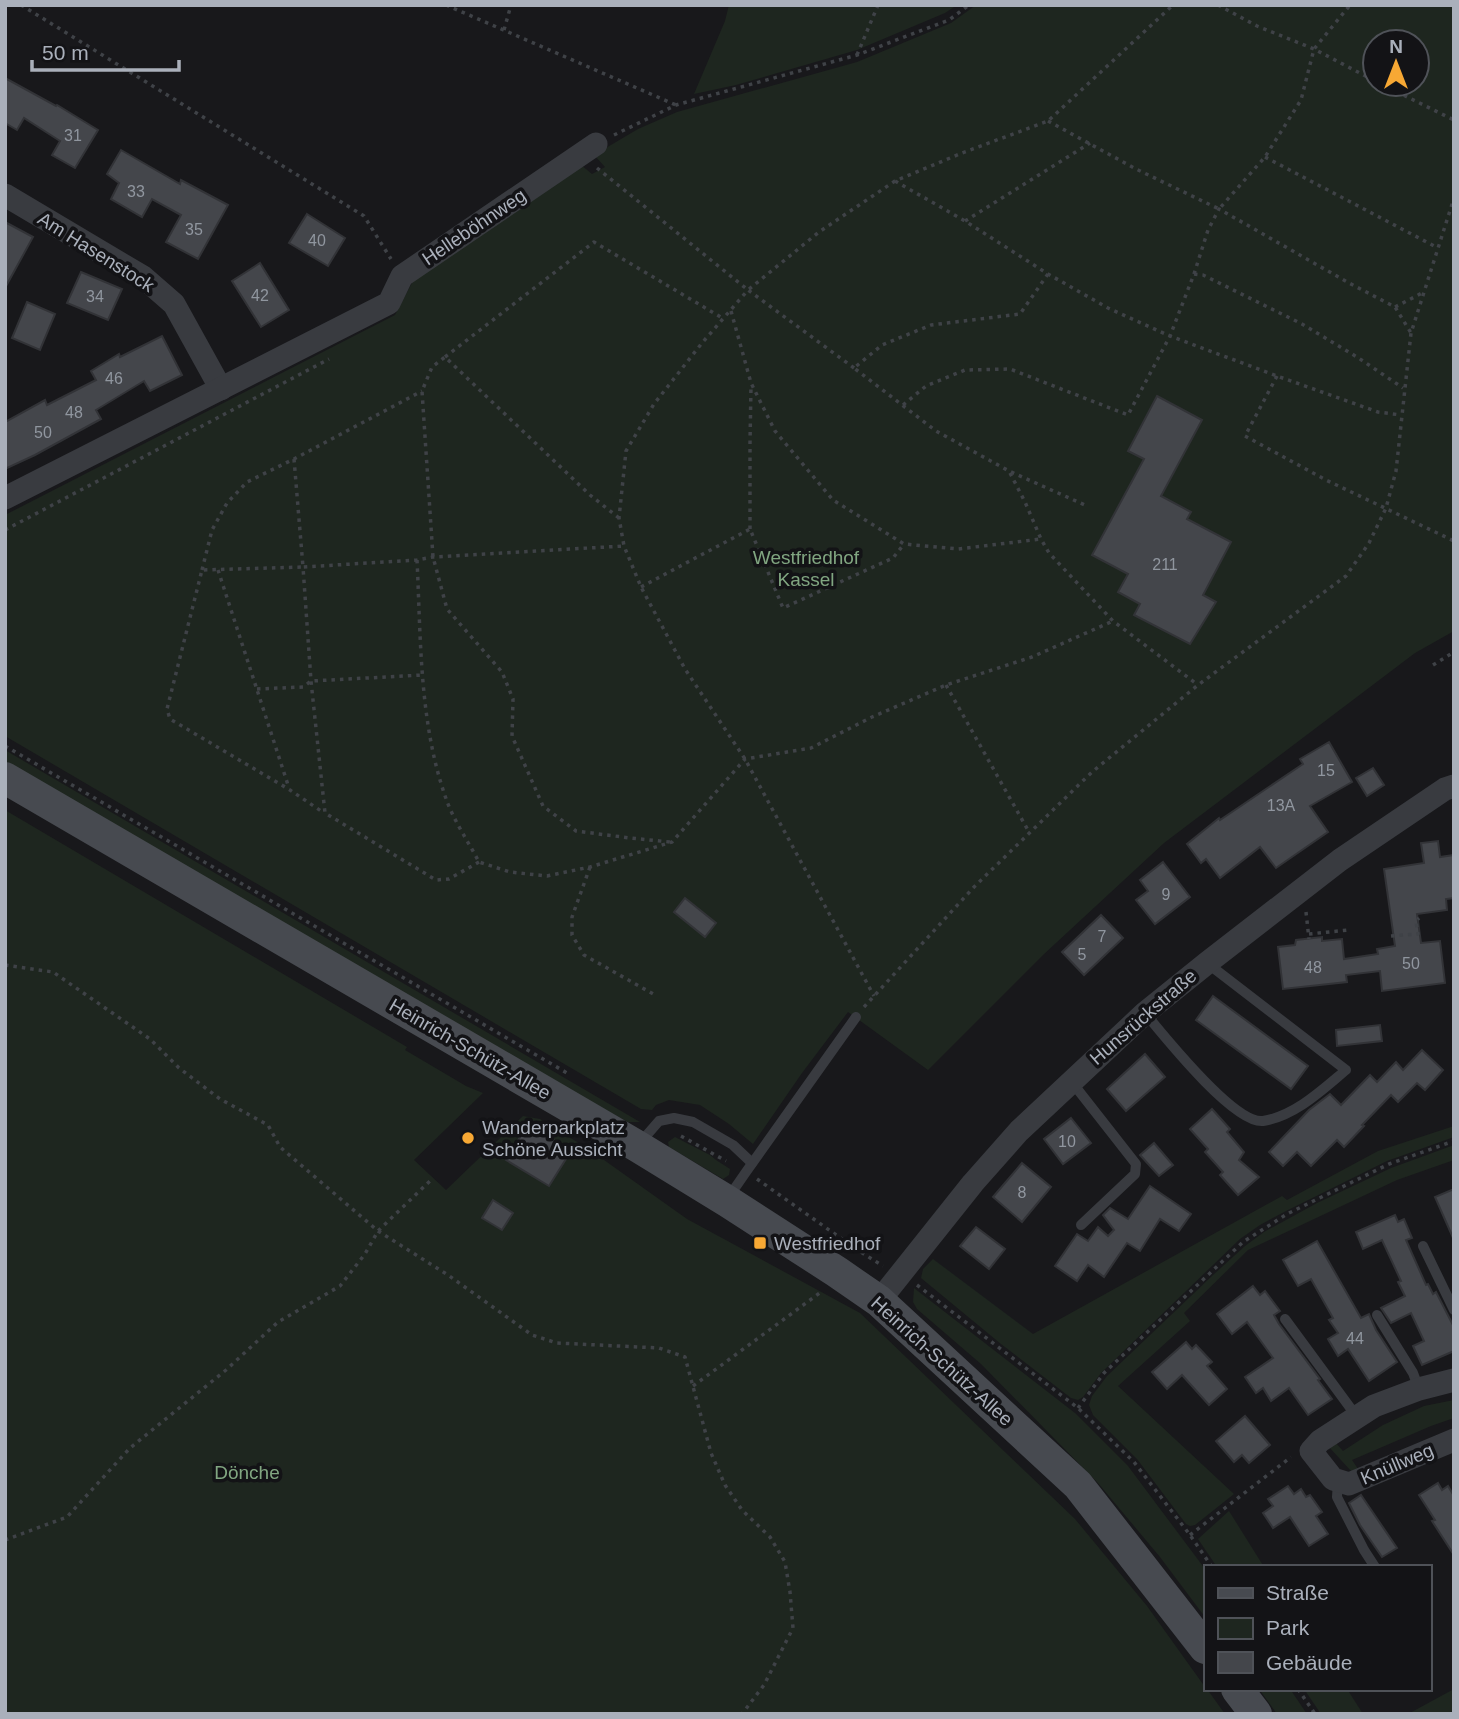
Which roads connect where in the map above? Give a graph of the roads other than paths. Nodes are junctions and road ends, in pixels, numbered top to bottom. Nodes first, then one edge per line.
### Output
1 (588, 149) road end
2 (5, 195) edge
3 (221, 389) junction
4 (5, 498) edge
5 (5, 778) edge
6 (1454, 786) edge
7 (1207, 962) junction
8 (1144, 1013) junction
9 (856, 1017) road end
10 (1070, 1081) junction
11 (637, 1146) junction
12 (752, 1163) junction
13 (727, 1201) junction
14 (1081, 1225) dead end
15 (1423, 1247) dead end
16 (879, 1301) junction
17 (1454, 1310) edge
18 (1377, 1315) dead end
19 (1285, 1318) dead end
20 (1454, 1381) edge
21 (1419, 1389) junction
22 (1357, 1417) junction
23 (1454, 1440) edge
24 (1338, 1480) junction
25 (1374, 1565) edge
26 (1204, 1647) edge
27 (1239, 1691) edge
28 (1256, 1714) edge

1 - 3 street, Helleböhnweg
2 - 3 street, Am Hasenstock
3 - 4 street, Helleböhnweg
5 - 11 main road, Heinrich-Schütz-Allee
6 - 7 street, Hunsrückstraße
7 - 8 street, Hunsrückstraße
7 - 8 lane
8 - 10 street, Hunsrückstraße
9 - 12 lane
10 - 14 lane
10 - 16 street, Hunsrückstraße
11 - 12 lane
11 - 13 main road, Heinrich-Schütz-Allee
12 - 13 lane
13 - 16 main road, Heinrich-Schütz-Allee
15 - 17 lane
16 - 26 main road, Heinrich-Schütz-Allee
18 - 21 lane
19 - 22 lane
20 - 21 street
21 - 22 street
22 - 24 street, Knüllweg
23 - 24 street, Knüllweg
24 - 25 lane
27 - 28 main road

